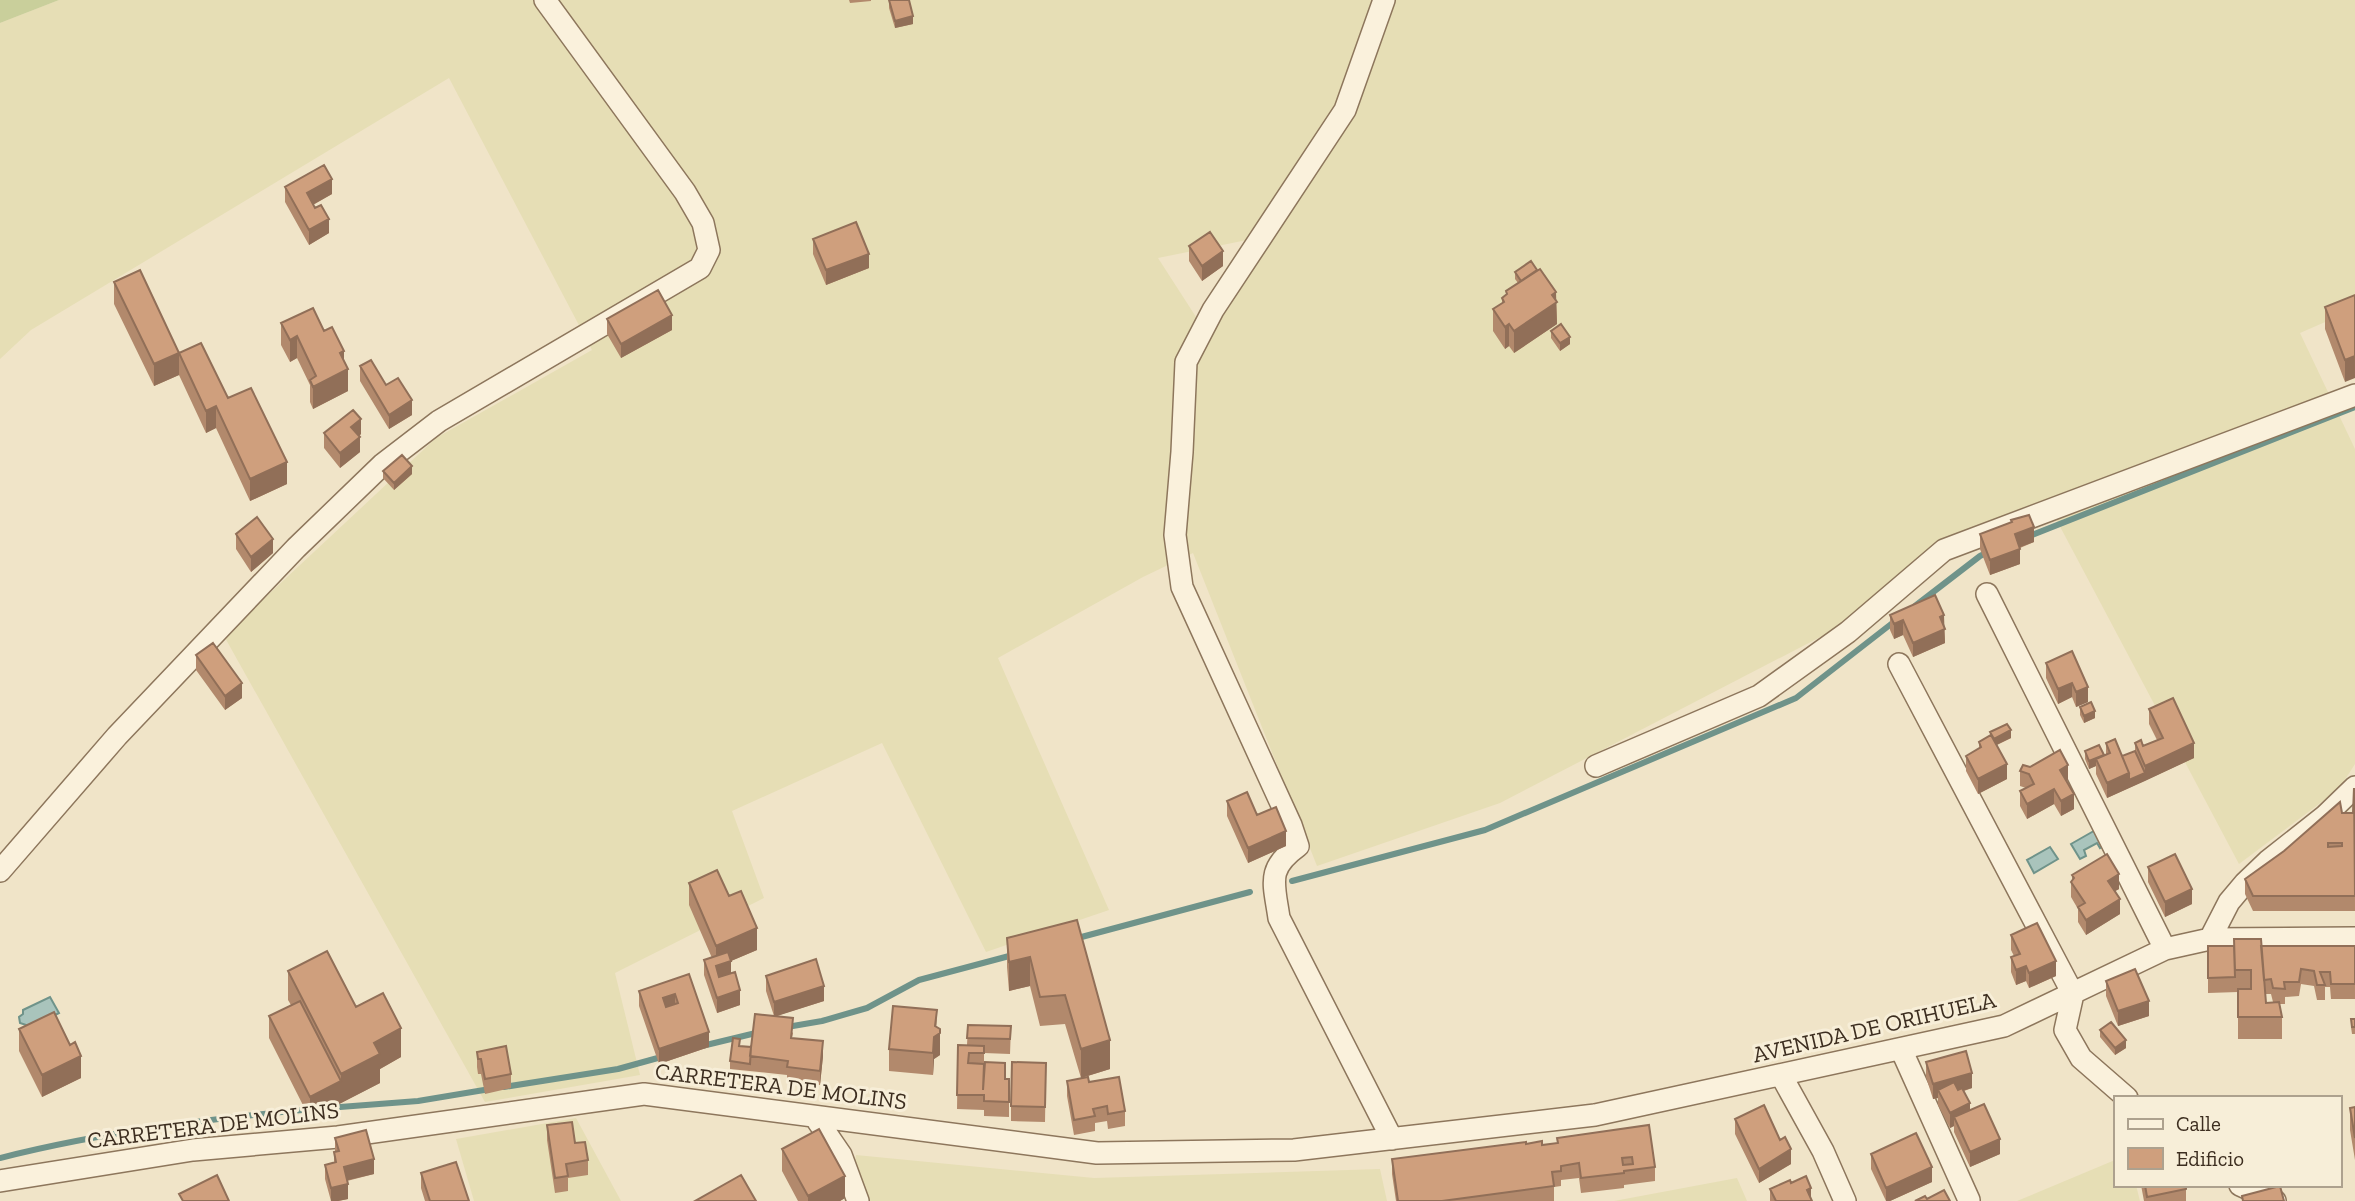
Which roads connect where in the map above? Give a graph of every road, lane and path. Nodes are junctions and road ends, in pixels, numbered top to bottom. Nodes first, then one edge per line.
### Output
1 (545, 0) edge
2 (1384, 0) edge
3 (2355, 395) edge
4 (1987, 594) dead end
5 (1899, 664) dead end
6 (1596, 766) dead end
7 (2355, 788) edge
8 (0, 871) edge
9 (2355, 938) edge
10 (2210, 939) junction
11 (2165, 950) junction
12 (2073, 994) junction
13 (1901, 1049) junction
14 (1781, 1075) junction
15 (2125, 1096) edge
16 (815, 1117) junction
17 (1392, 1139) junction
18 (0, 1181) edge
19 (2244, 1187) edge
20 (1969, 1200) edge
21 (858, 1201) edge
22 (1845, 1201) edge
23 (2275, 1201) edge

1 - 8 street
2 - 17 street
3 - 6 street
4 - 11 street
5 - 12 street
7 - 10 street
9 - 10 street, AVENIDA DE ORIHUELA
10 - 11 street, AVENIDA DE ORIHUELA
11 - 12 street, AVENIDA DE ORIHUELA
12 - 13 street, AVENIDA DE ORIHUELA
12 - 15 street
13 - 14 street, AVENIDA DE ORIHUELA
13 - 20 street
14 - 17 street, AVENIDA DE ORIHUELA
14 - 22 street
16 - 17 street, CARRETERA DE MOLINS
16 - 18 street, CARRETERA DE MOLINS
16 - 21 street
19 - 23 street

